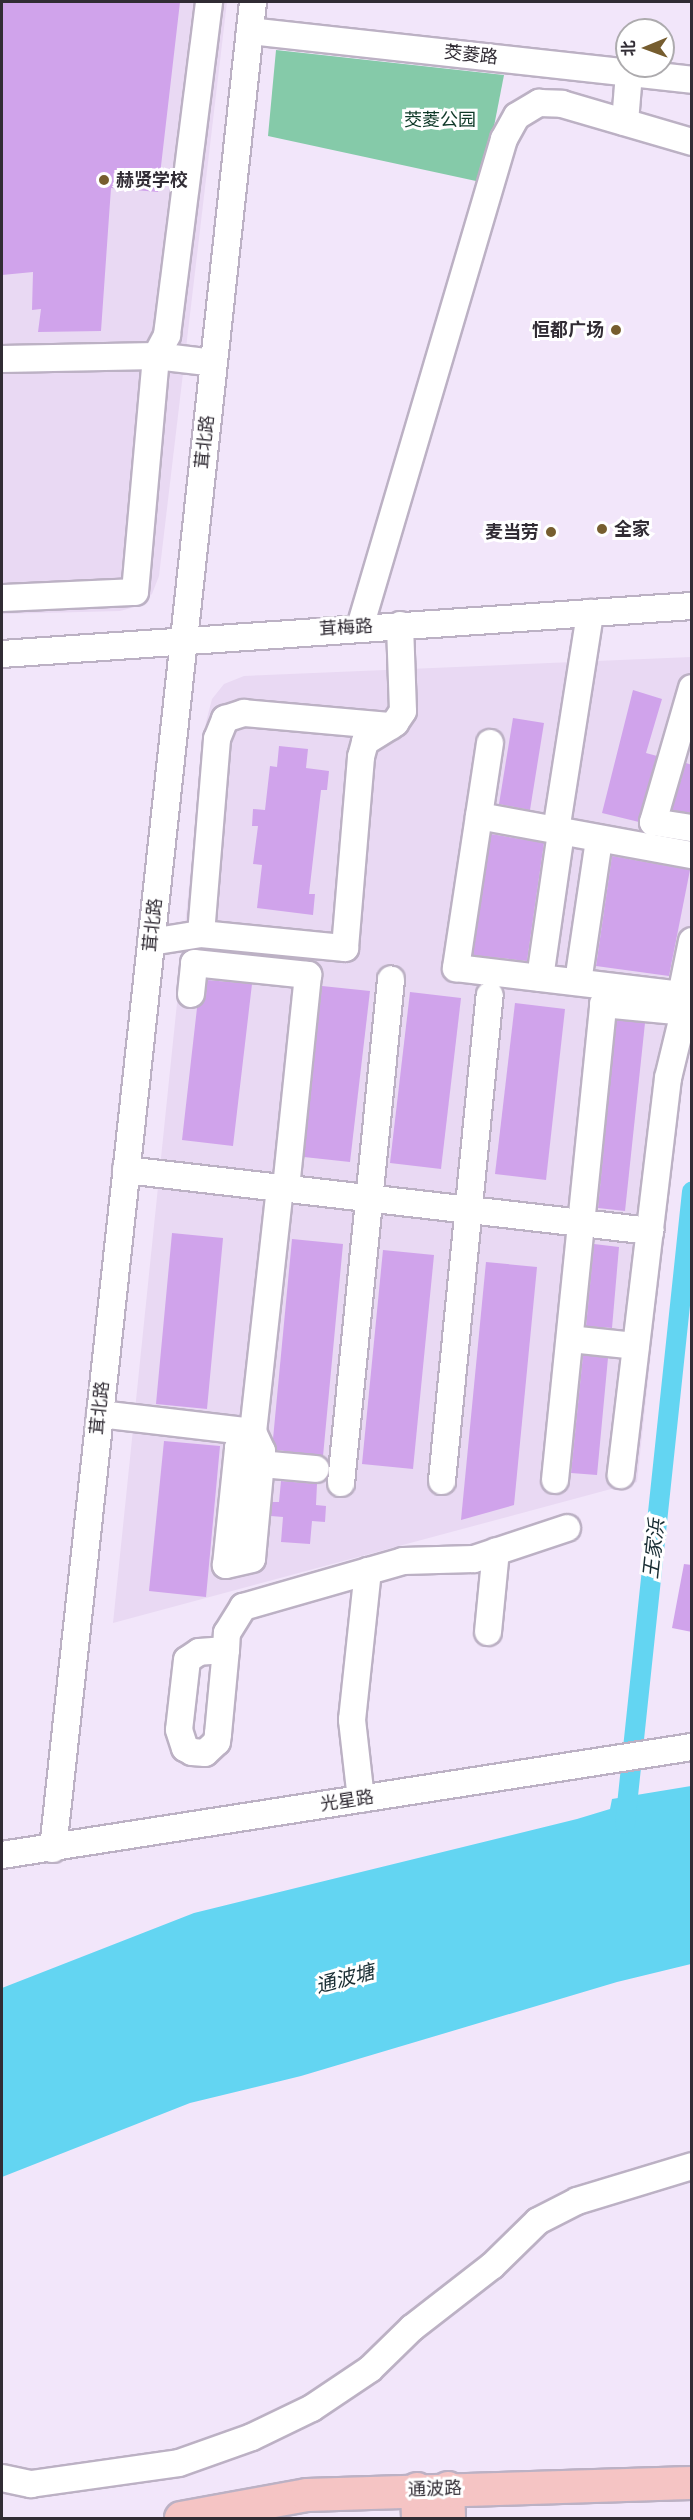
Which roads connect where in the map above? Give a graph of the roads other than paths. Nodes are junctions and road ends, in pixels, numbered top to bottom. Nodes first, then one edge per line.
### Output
1 (209, 2) edge
2 (253, 2) edge
3 (250, 31) junction
4 (615, 71) edge
5 (621, 78) edge
6 (674, 78) edge
7 (692, 80) edge
8 (625, 126) junction
9 (692, 142) edge
10 (156, 356) junction
11 (2, 359) edge
12 (214, 363) junction
13 (2, 598) edge
14 (692, 606) edge
15 (590, 613) junction
16 (400, 624) junction
17 (360, 627) junction
18 (183, 643) junction
19 (2, 654) edge
20 (692, 688) edge
21 (390, 726) junction
22 (490, 743) dead end
23 (479, 816) junction
24 (692, 828) edge
25 (559, 831) junction
26 (599, 838) junction
27 (692, 855) edge
28 (201, 934) junction
29 (692, 941) edge
30 (151, 942) junction
31 (540, 978) junction
32 (391, 979) dead end
33 (578, 982) junction
34 (191, 993) dead end
35 (490, 995) dead end
36 (126, 1170) junction
37 (283, 1189) junction
38 (369, 1199) junction
39 (468, 1210) junction
40 (581, 1223) junction
41 (650, 1231) junction
42 (570, 1339) junction
43 (636, 1346) junction
44 (100, 1414) junction
45 (253, 1432) junction
46 (261, 1464) junction
47 (316, 1469) dead end
48 (621, 1475) dead end
49 (555, 1480) dead end
50 (442, 1481) dead end
51 (341, 1483) dead end
52 (567, 1528) dead end
53 (496, 1551) junction
54 (368, 1570) junction
55 (488, 1632) dead end
56 (226, 1650) dead end
57 (692, 1747) edge
58 (361, 1799) junction
59 (53, 1849) junction
60 (2, 1855) edge
61 (692, 2166) edge
62 (2, 2478) edge
63 (692, 2483) edge
64 (448, 2503) edge
65 (417, 2504) edge
66 (181, 2518) edge

1 - 10 street
2 - 3 street, 茸北路
3 - 4 street, 茭菱路
3 - 12 street, 茸北路
5 - 8 street
6 - 7 street, 茭菱路
8 - 9 street
8 - 17 street
10 - 11 street
10 - 12 street
10 - 13 street
12 - 18 street, 茸北路
14 - 15 street, 茸梅路
15 - 16 street, 茸梅路
15 - 25 street
16 - 17 street, 茸梅路
16 - 21 street
17 - 18 street, 茸梅路
18 - 19 street, 茸梅路
18 - 30 street, 茸北路
20 - 24 street
21 - 28 street
21 - 28 street
22 - 23 street
23 - 25 street
23 - 31 street
25 - 26 street
25 - 31 street
26 - 27 street
26 - 33 street
28 - 30 street
29 - 33 street
30 - 36 street, 茸北路
31 - 33 street
32 - 38 street
34 - 37 street
35 - 39 street
36 - 37 street
36 - 44 street, 茸北路
37 - 38 street
37 - 45 street
38 - 39 street
38 - 51 street
39 - 40 street
39 - 50 street
40 - 41 street
40 - 41 street
40 - 42 street
41 - 43 street
42 - 43 street
42 - 49 street
43 - 48 street
44 - 45 street
44 - 59 street, 茸北路
45 - 46 street
45 - 46 street
46 - 47 street
52 - 53 street
53 - 54 street
53 - 55 street
54 - 56 street
54 - 58 street
57 - 58 street, 光星路
58 - 59 street, 光星路
59 - 60 street, 光星路
61 - 62 street
63 - 64 main road, 通波路
64 - 65 main road, 通波路
65 - 66 main road, 通波路

